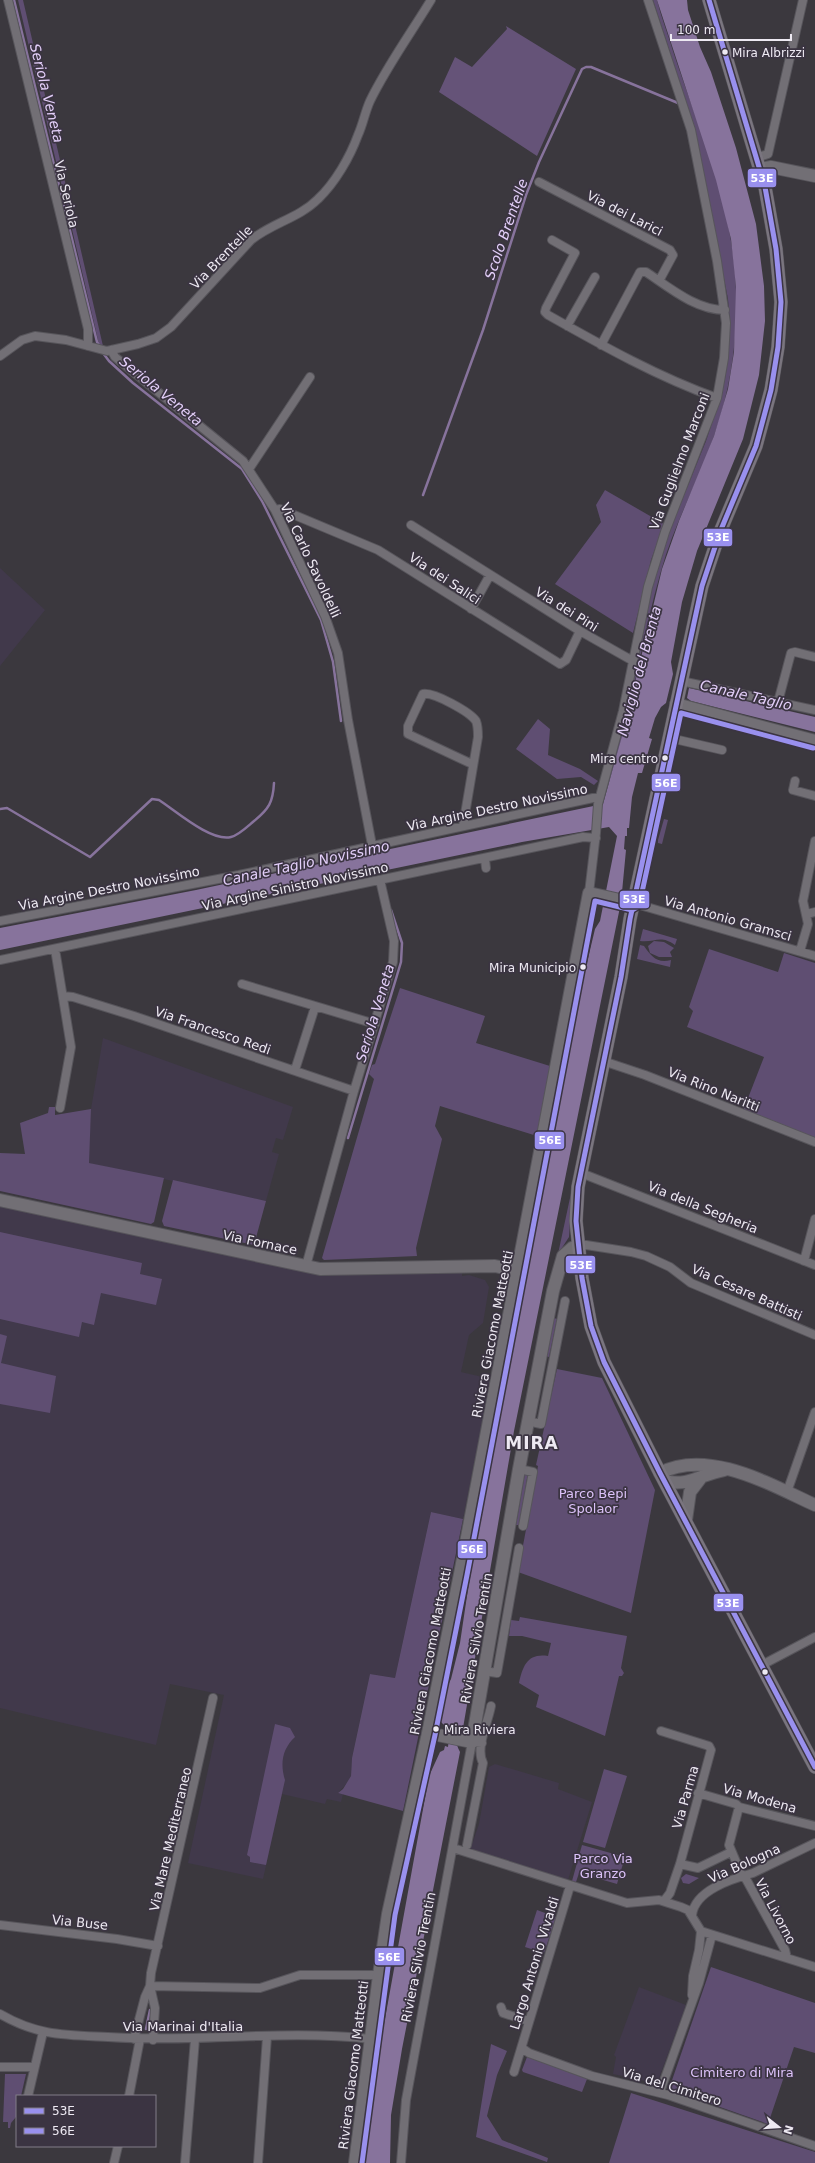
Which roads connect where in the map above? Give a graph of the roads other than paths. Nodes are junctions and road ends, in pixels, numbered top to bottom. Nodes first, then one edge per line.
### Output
1 (8, 0) edge
2 (432, 0) edge
3 (648, 0) edge
4 (709, 0) edge
5 (803, 0) edge
6 (764, 162) junction
7 (815, 176) edge
8 (538, 182) dead end
9 (552, 240) dead end
10 (595, 277) dead end
11 (659, 281) junction
12 (725, 310) junction
13 (567, 326) junction
14 (88, 346) junction
15 (601, 346) junction
16 (109, 350) junction
17 (0, 356) edge
18 (310, 377) dead end
19 (717, 398) junction
20 (249, 469) junction
21 (275, 510) junction
22 (410, 525) dead end
23 (490, 575) junction
24 (471, 609) junction
25 (580, 631) junction
26 (815, 657) edge
27 (633, 661) junction
28 (681, 682) junction
29 (677, 702) junction
30 (778, 702) junction
31 (815, 710) edge
32 (670, 738) junction
33 (815, 741) edge
34 (722, 750) dead end
35 (472, 764) junction
36 (795, 781) dead end
37 (815, 796) edge
38 (598, 801) junction
39 (463, 826) junction
40 (596, 834) junction
41 (815, 841) edge
42 (372, 845) junction
43 (485, 859) junction
44 (486, 868) dead end
45 (380, 880) junction
46 (595, 894) junction
47 (627, 902) junction
48 (811, 913) edge
49 (0, 921) edge
50 (55, 949) junction
51 (800, 951) junction
52 (815, 956) edge
53 (0, 960) edge
54 (242, 984) dead end
55 (63, 996) junction
56 (315, 1007) junction
57 (375, 1024) junction
58 (603, 1061) junction
59 (295, 1070) junction
60 (354, 1091) junction
61 (60, 1108) dead end
62 (815, 1142) edge
63 (581, 1173) junction
64 (0, 1200) edge
65 (815, 1219) edge
66 (578, 1246) junction
67 (804, 1261) junction
68 (815, 1265) edge
69 (306, 1266) junction
70 (518, 1271) junction
71 (565, 1301) dead end
72 (548, 1314) junction
73 (562, 1317) junction
74 (815, 1335) edge
75 (540, 1358) junction
76 (553, 1361) junction
77 (815, 1412) edge
78 (528, 1421) junction
79 (519, 1469) junction
80 (729, 1469) junction
81 (662, 1477) junction
82 (701, 1478) junction
83 (787, 1492) junction
84 (815, 1505) edge
85 (686, 1520) junction
86 (523, 1526) dead end
87 (519, 1548) dead end
88 (504, 1592) junction
89 (815, 1637) edge
90 (762, 1665) junction
91 (213, 1698) dead end
92 (491, 1706) dead end
93 (661, 1731) dead end
94 (434, 1734) junction
95 (477, 1743) junction
96 (815, 1767) edge
97 (698, 1793) junction
98 (739, 1807) junction
99 (815, 1826) edge
100 (815, 1843) edge
101 (467, 1845) dead end
102 (453, 1848) junction
103 (731, 1852) junction
104 (680, 1864) junction
105 (742, 1876) junction
106 (570, 1886) junction
107 (664, 1901) junction
108 (692, 1915) junction
109 (0, 1925) edge
110 (701, 1931) junction
111 (712, 1935) junction
112 (158, 1946) junction
113 (781, 1956) junction
114 (815, 1967) edge
115 (378, 1975) junction
116 (150, 1986) junction
117 (501, 2007) dead end
118 (689, 2010) junction
119 (0, 2014) edge
120 (528, 2021) junction
121 (43, 2032) junction
122 (267, 2037) junction
123 (137, 2039) junction
124 (195, 2039) junction
125 (371, 2039) junction
126 (153, 2040) junction
127 (522, 2048) junction
128 (0, 2067) edge
129 (34, 2068) junction
130 (514, 2072) dead end
131 (660, 2092) junction
132 (28, 2095) edge
133 (129, 2095) edge
134 (815, 2146) edge
135 (118, 2147) edge
136 (114, 2163) edge
137 (185, 2163) edge
138 (258, 2163) edge
139 (356, 2163) edge
140 (401, 2163) edge

1 - 14 street, Via Seriola
2 - 16 street, Via Brentelle
3 - 12 street, Via Guglielmo Marconi
4 - 6 main road
5 - 6 street
6 - 7 street
6 - 28 main road
8 - 11 street, Via dei Larici
9 - 13 street
10 - 13 street
11 - 12 street
11 - 15 street
12 - 19 street, Via Guglielmo Marconi
13 - 15 street
14 - 16 street, Via Brentelle
14 - 17 street, Via Brentelle
15 - 19 street
16 - 20 street, Via Carlo Savoldelli
18 - 20 street
19 - 27 street, Via Guglielmo Marconi
20 - 21 street, Via Carlo Savoldelli
21 - 24 street, Via dei Salici
21 - 42 street, Via Carlo Savoldelli
22 - 23 street, Via dei Pini
23 - 24 street
23 - 25 street, Via dei Pini
24 - 25 street, Via dei Salici
25 - 27 street, Via dei Pini
26 - 30 street
27 - 38 street, Via Guglielmo Marconi
28 - 29 main road
28 - 30 street
29 - 32 main road
29 - 33 street
30 - 31 street
32 - 34 street
32 - 47 main road
35 - 35 street
35 - 39 street
36 - 37 street
38 - 39 street, Via Argine Destro Novissimo
38 - 40 street, Via Guglielmo Marconi
39 - 42 street, Via Argine Destro Novissimo
40 - 43 street, Via Argine Sinistro Novissimo
40 - 46 street, Via Guglielmo Marconi
41 - 48 street
42 - 49 street, Via Argine Destro Novissimo
43 - 44 street
43 - 45 street, Via Argine Sinistro Novissimo
45 - 50 street, Via Argine Sinistro Novissimo
45 - 57 street
46 - 47 street
46 - 70 street, Riviera Giacomo Matteotti
47 - 51 street, Via Antonio Gramsci
47 - 58 main road
48 - 51 street
50 - 53 street, Via Argine Sinistro Novissimo
50 - 55 street
51 - 52 street, Via Antonio Gramsci
54 - 56 street
55 - 59 street, Via Francesco Redi
55 - 61 street
56 - 57 street
56 - 59 street
57 - 60 street
58 - 62 street, Via Rino Naritti
58 - 63 main road
59 - 60 street, Via Francesco Redi
60 - 69 street
63 - 66 main road
63 - 67 street, Via della Segheria
64 - 69 street, Via Fornace
65 - 67 street
66 - 72 street, Riviera Silvio Trentin
66 - 74 street, Via Cesare Battisti
66 - 81 main road
67 - 68 street, Via della Segheria
69 - 70 street, Via Fornace
70 - 94 street, Riviera Giacomo Matteotti
71 - 73 street
72 - 73 street
72 - 75 street, Riviera Silvio Trentin
73 - 76 street
75 - 76 street
75 - 78 street, Riviera Silvio Trentin
76 - 78 street
77 - 83 street
78 - 79 street, Riviera Silvio Trentin
79 - 86 street
79 - 88 street, Riviera Silvio Trentin
80 - 81 street
80 - 82 street
80 - 83 street
81 - 82 street
81 - 85 main road
82 - 85 street
83 - 84 street
85 - 90 main road
87 - 88 street
88 - 95 street, Riviera Silvio Trentin
89 - 90 street
90 - 96 main road
91 - 112 street, Via Mare Mediterraneo
92 - 95 street
93 - 97 street, Via Parma
94 - 95 street
94 - 115 street, Riviera Giacomo Matteotti
95 - 101 street
95 - 102 street, Riviera Silvio Trentin
97 - 98 street, Via Modena
97 - 104 street, Via Parma
98 - 99 street, Via Modena
98 - 103 street
100 - 105 street, Via Bologna
102 - 106 street
102 - 140 street, Riviera Silvio Trentin
103 - 104 street
103 - 105 street
104 - 107 street, Via Parma
105 - 108 street, Via Bologna
105 - 113 street, Via Livorno
106 - 107 street
106 - 120 street, Largo Antonio Vivaldi
107 - 108 street
108 - 110 street
109 - 112 street, Via Buse
110 - 111 street
110 - 118 street
111 - 113 street
111 - 118 street
112 - 116 street, Via Mare Mediterraneo
113 - 114 street
115 - 116 street
115 - 125 street, Riviera Giacomo Matteotti
116 - 123 street, Via Mare Mediterraneo
116 - 126 street, Via Mare Mediterraneo
117 - 120 street
118 - 131 street
119 - 121 street, Via Marinai d'Italia
120 - 127 street, Largo Antonio Vivaldi
121 - 123 street, Via Marinai d'Italia
121 - 129 street
122 - 124 street, Via Marinai d'Italia
122 - 125 street, Via Marinai d'Italia
122 - 138 street
123 - 126 street, Via Marinai d'Italia
123 - 133 street, Via Mare Mediterraneo
124 - 126 street, Via Marinai d'Italia
124 - 137 street
125 - 139 street, Riviera Giacomo Matteotti
127 - 130 street, Largo Antonio Vivaldi
127 - 131 street, Via del Cimitero
128 - 129 street
129 - 132 street
131 - 134 street, Via del Cimitero
135 - 136 street

